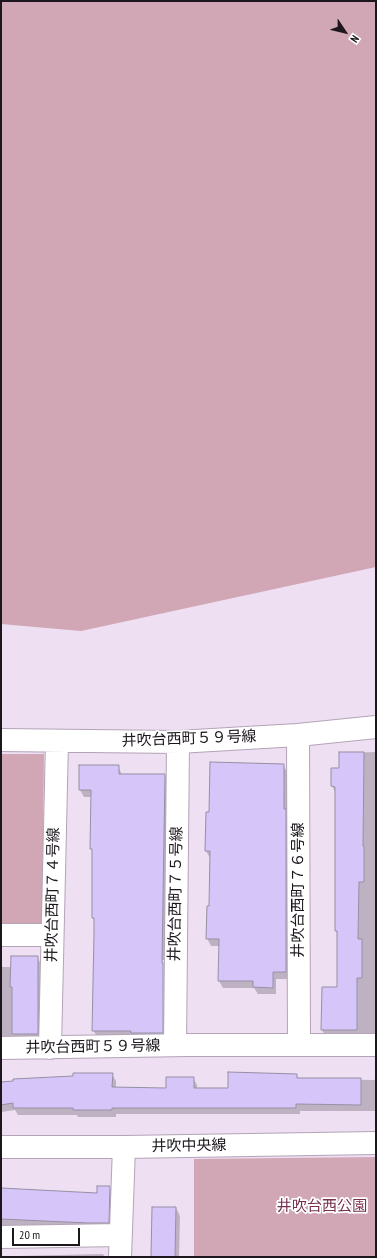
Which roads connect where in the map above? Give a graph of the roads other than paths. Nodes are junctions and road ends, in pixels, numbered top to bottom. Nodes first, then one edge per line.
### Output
1 (376, 727) edge
2 (298, 735) junction
3 (1, 740) edge
4 (58, 741) junction
5 (178, 742) junction
6 (1, 935) edge
7 (52, 935) junction
8 (174, 1045) junction
9 (299, 1045) junction
10 (376, 1045) edge
11 (1, 1048) edge
12 (50, 1048) junction
13 (376, 1143) edge
14 (1, 1147) edge
15 (124, 1147) junction
16 (120, 1235) junction
17 (1, 1237) edge
18 (120, 1257) edge

1 - 2 street, 井吹台西町５９号線
2 - 5 street, 井吹台西町５９号線
2 - 9 street, 井吹台西町７６号線
3 - 4 street, 井吹台西町５９号線
4 - 5 street, 井吹台西町５９号線
4 - 7 street, 井吹台西町７４号線
5 - 8 street, 井吹台西町７５号線
6 - 7 street
7 - 12 street, 井吹台西町７４号線
8 - 9 street, 井吹台西町５９号線
8 - 12 street, 井吹台西町５９号線
9 - 10 street, 井吹台西町５９号線
11 - 12 street, 井吹台西町５９号線
13 - 15 street, 井吹中央線
14 - 15 street, 井吹中央線
15 - 16 street
16 - 17 street
16 - 18 street

